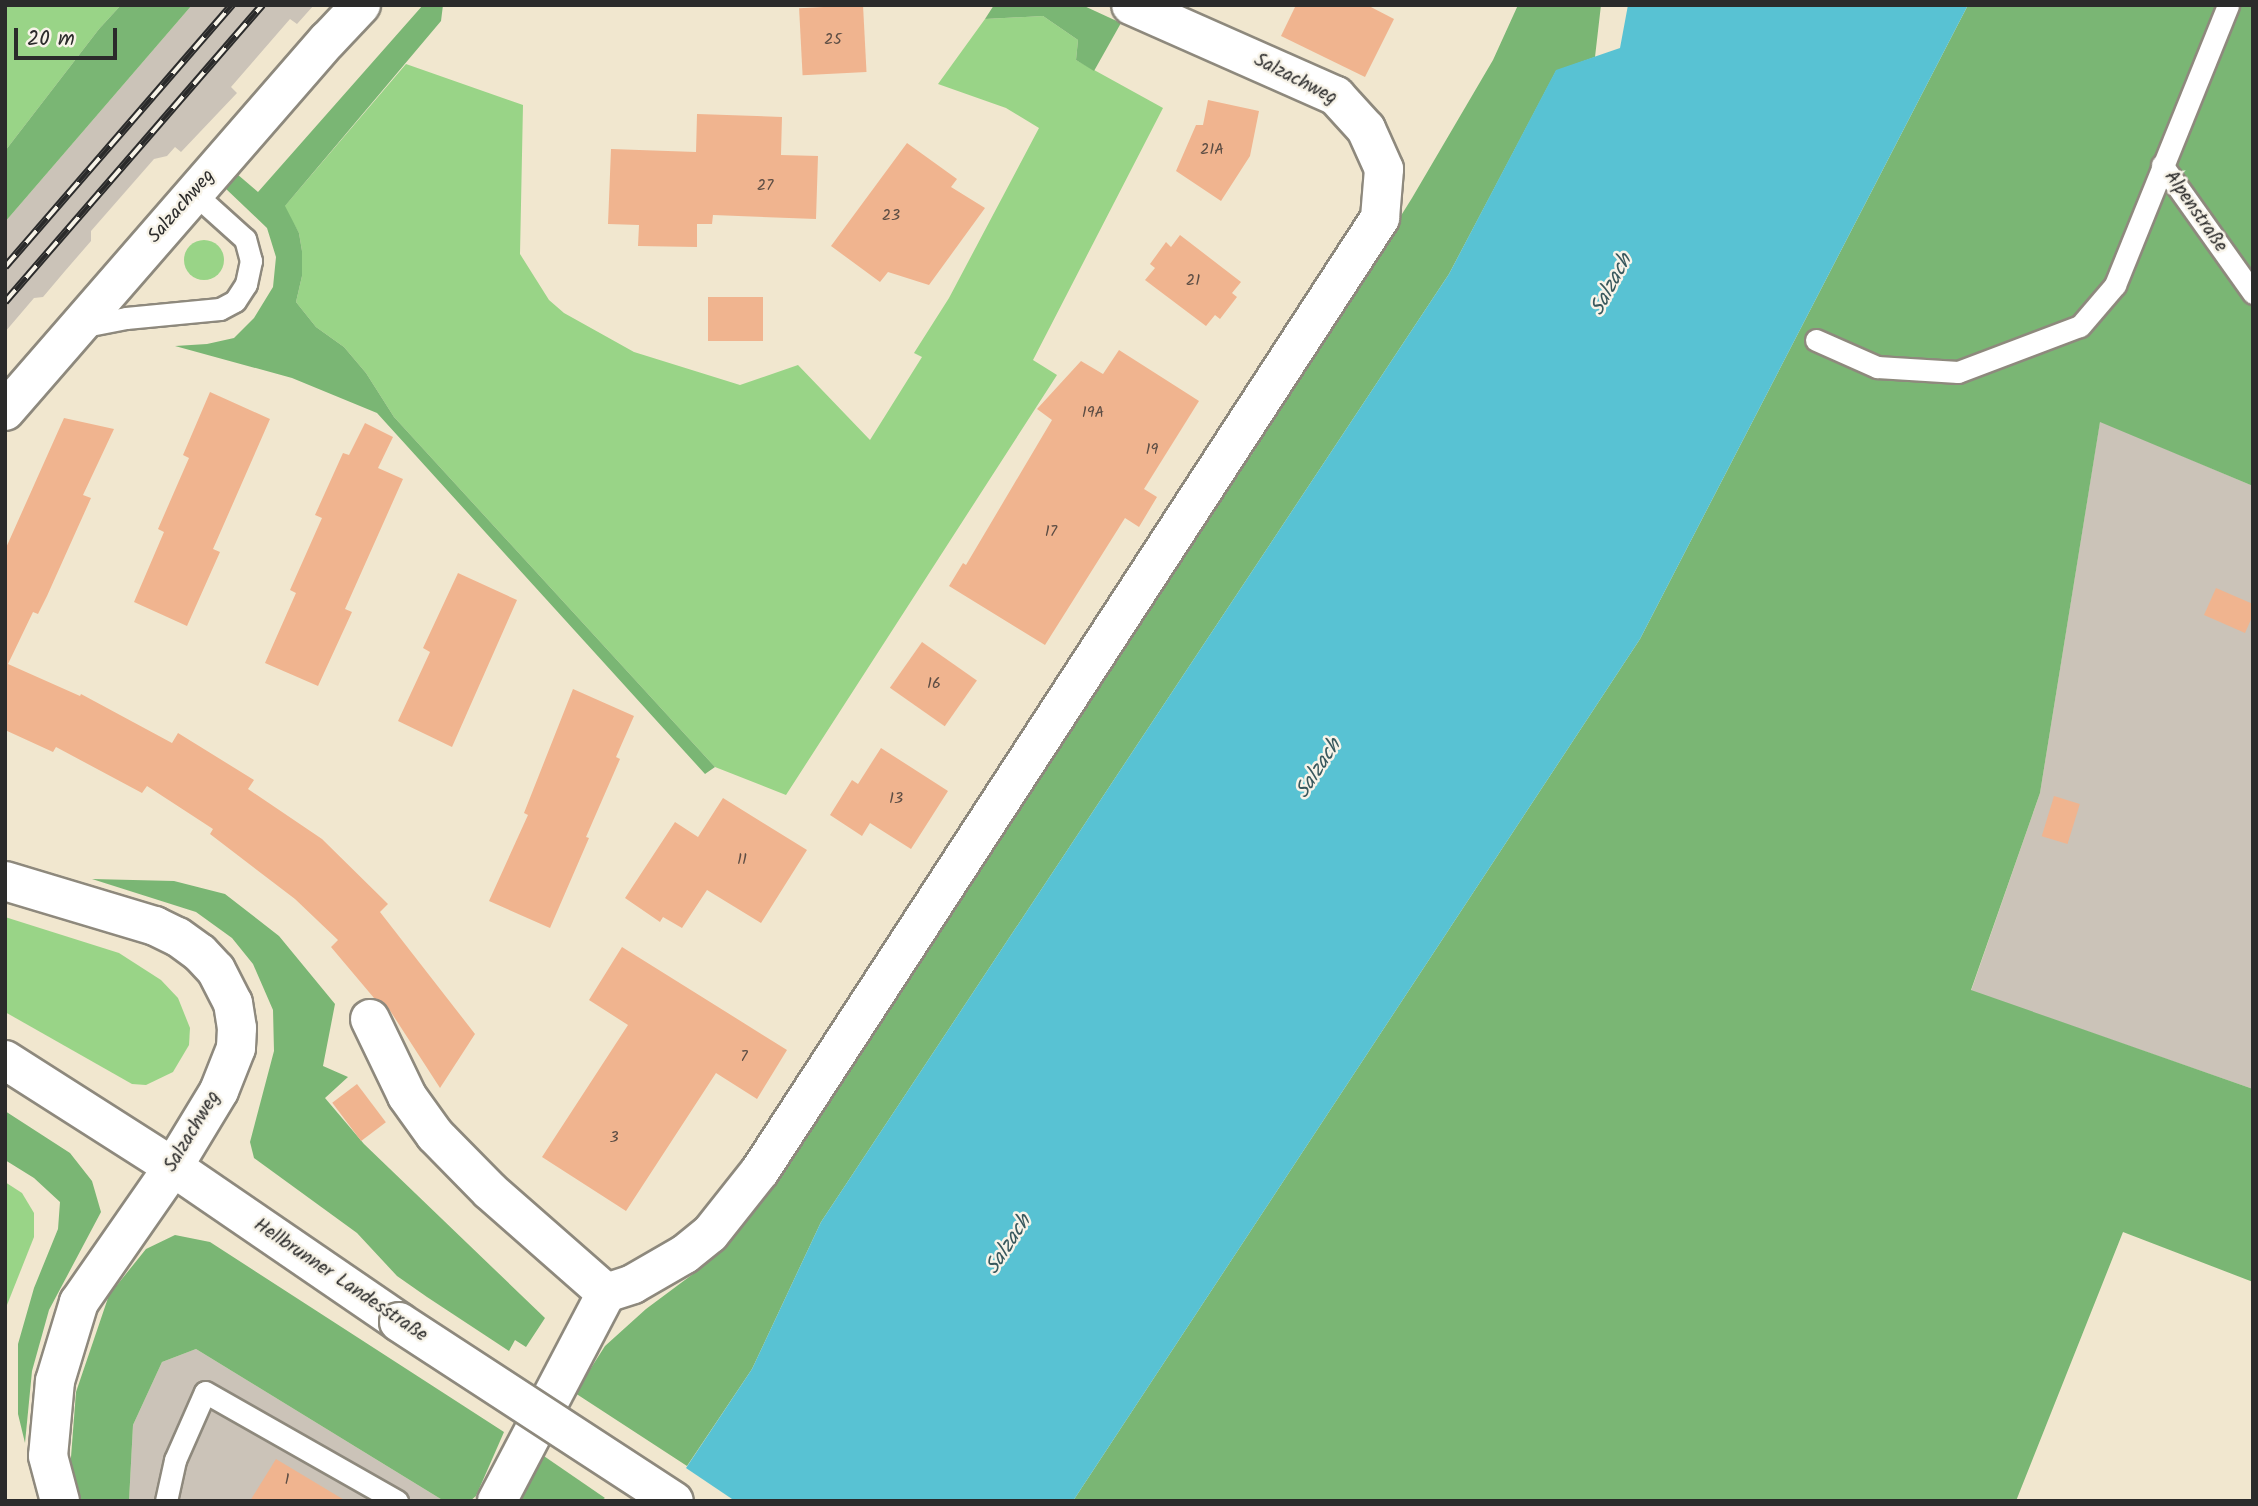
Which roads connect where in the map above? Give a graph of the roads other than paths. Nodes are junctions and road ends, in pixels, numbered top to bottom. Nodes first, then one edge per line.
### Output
1 (361, 5) edge
2 (1131, 5) edge
3 (2228, 5) edge
4 (2162, 165) junction
5 (194, 193) junction
6 (2253, 293) edge
7 (78, 327) junction
8 (1816, 340) dead end
9 (5, 411) edge
10 (5, 881) edge
11 (370, 1019) dead end
12 (5, 1060) edge
13 (173, 1167) junction
14 (606, 1293) junction
15 (60, 1501) edge
16 (166, 1501) edge
17 (397, 1501) edge
18 (497, 1501) edge
19 (674, 1501) edge

1 - 5 street, Salzachweg
2 - 14 street, Salzachweg
3 - 4 lane
4 - 6 lane, Alpenstraße
4 - 8 lane
5 - 7 street, Salzachweg
5 - 7 lane
7 - 9 street, Salzachweg
10 - 13 street, Salzachweg
11 - 14 street
12 - 13 street, Hellbrunner Landesstraße
13 - 15 street, Salzachweg
13 - 19 street, Hellbrunner Landesstraße, bridge
14 - 18 street
16 - 17 lane

